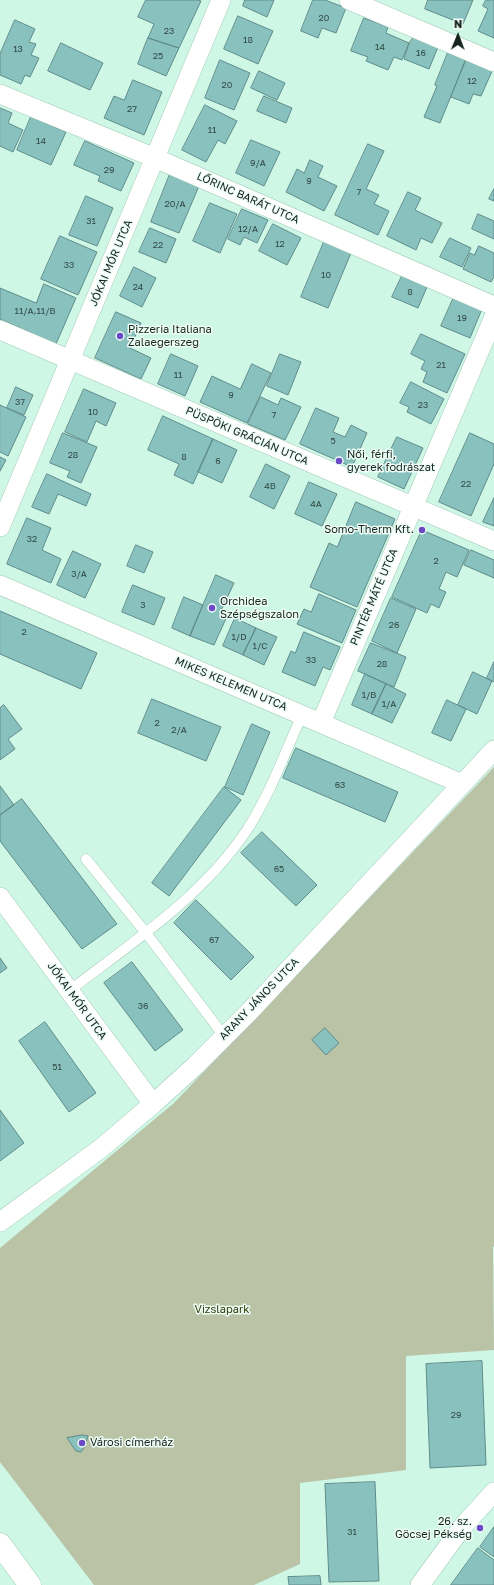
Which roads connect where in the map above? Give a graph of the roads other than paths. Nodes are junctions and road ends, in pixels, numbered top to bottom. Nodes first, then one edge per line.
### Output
1 (221, 0) edge
2 (349, 0) edge
3 (494, 62) edge
4 (0, 94) edge
5 (155, 158) junction
6 (494, 306) edge
7 (494, 316) edge
8 (0, 330) edge
9 (70, 360) junction
10 (413, 506) junction
11 (0, 526) edge
12 (494, 541) edge
13 (0, 585) edge
14 (302, 715) junction
15 (321, 724) junction
16 (494, 750) edge
17 (462, 784) junction
18 (86, 859) dead end
19 (0, 897) edge
20 (146, 933) junction
21 (70, 990) junction
22 (224, 1036) junction
23 (153, 1104) junction
24 (0, 1222) edge
25 (494, 1492) edge
26 (0, 1544) edge
27 (30, 1585) edge
28 (420, 1585) edge

1 - 5 street, JÓKAI MÓR UTCA
2 - 3 street
4 - 5 street, LŐRINC BARÁT UTCA
5 - 6 street, LŐRINC BARÁT UTCA
5 - 9 street, JÓKAI MÓR UTCA
7 - 10 street, PINTÉR MÁTÉ UTCA
8 - 9 street, PÜSPÖKI GRÁCIÁN UTCA
9 - 10 street, PÜSPÖKI GRÁCIÁN UTCA
9 - 11 street, JÓKAI MÓR UTCA
10 - 12 street, PÜSPÖKI GRÁCIÁN UTCA
10 - 15 street, PINTÉR MÁTÉ UTCA
13 - 14 street, MIKES KELEMEN UTCA
14 - 15 street, MIKES KELEMEN UTCA
14 - 20 lane
15 - 17 street, MIKES KELEMEN UTCA
16 - 17 street, ARANY JÁNOS UTCA
17 - 22 street, ARANY JÁNOS UTCA
18 - 20 lane
19 - 21 street, JÓKAI MÓR UTCA
20 - 21 lane
20 - 22 lane
21 - 23 street, JÓKAI MÓR UTCA
22 - 23 street, ARANY JÁNOS UTCA
23 - 24 street, ARANY JÁNOS UTCA
25 - 28 street
26 - 27 street

